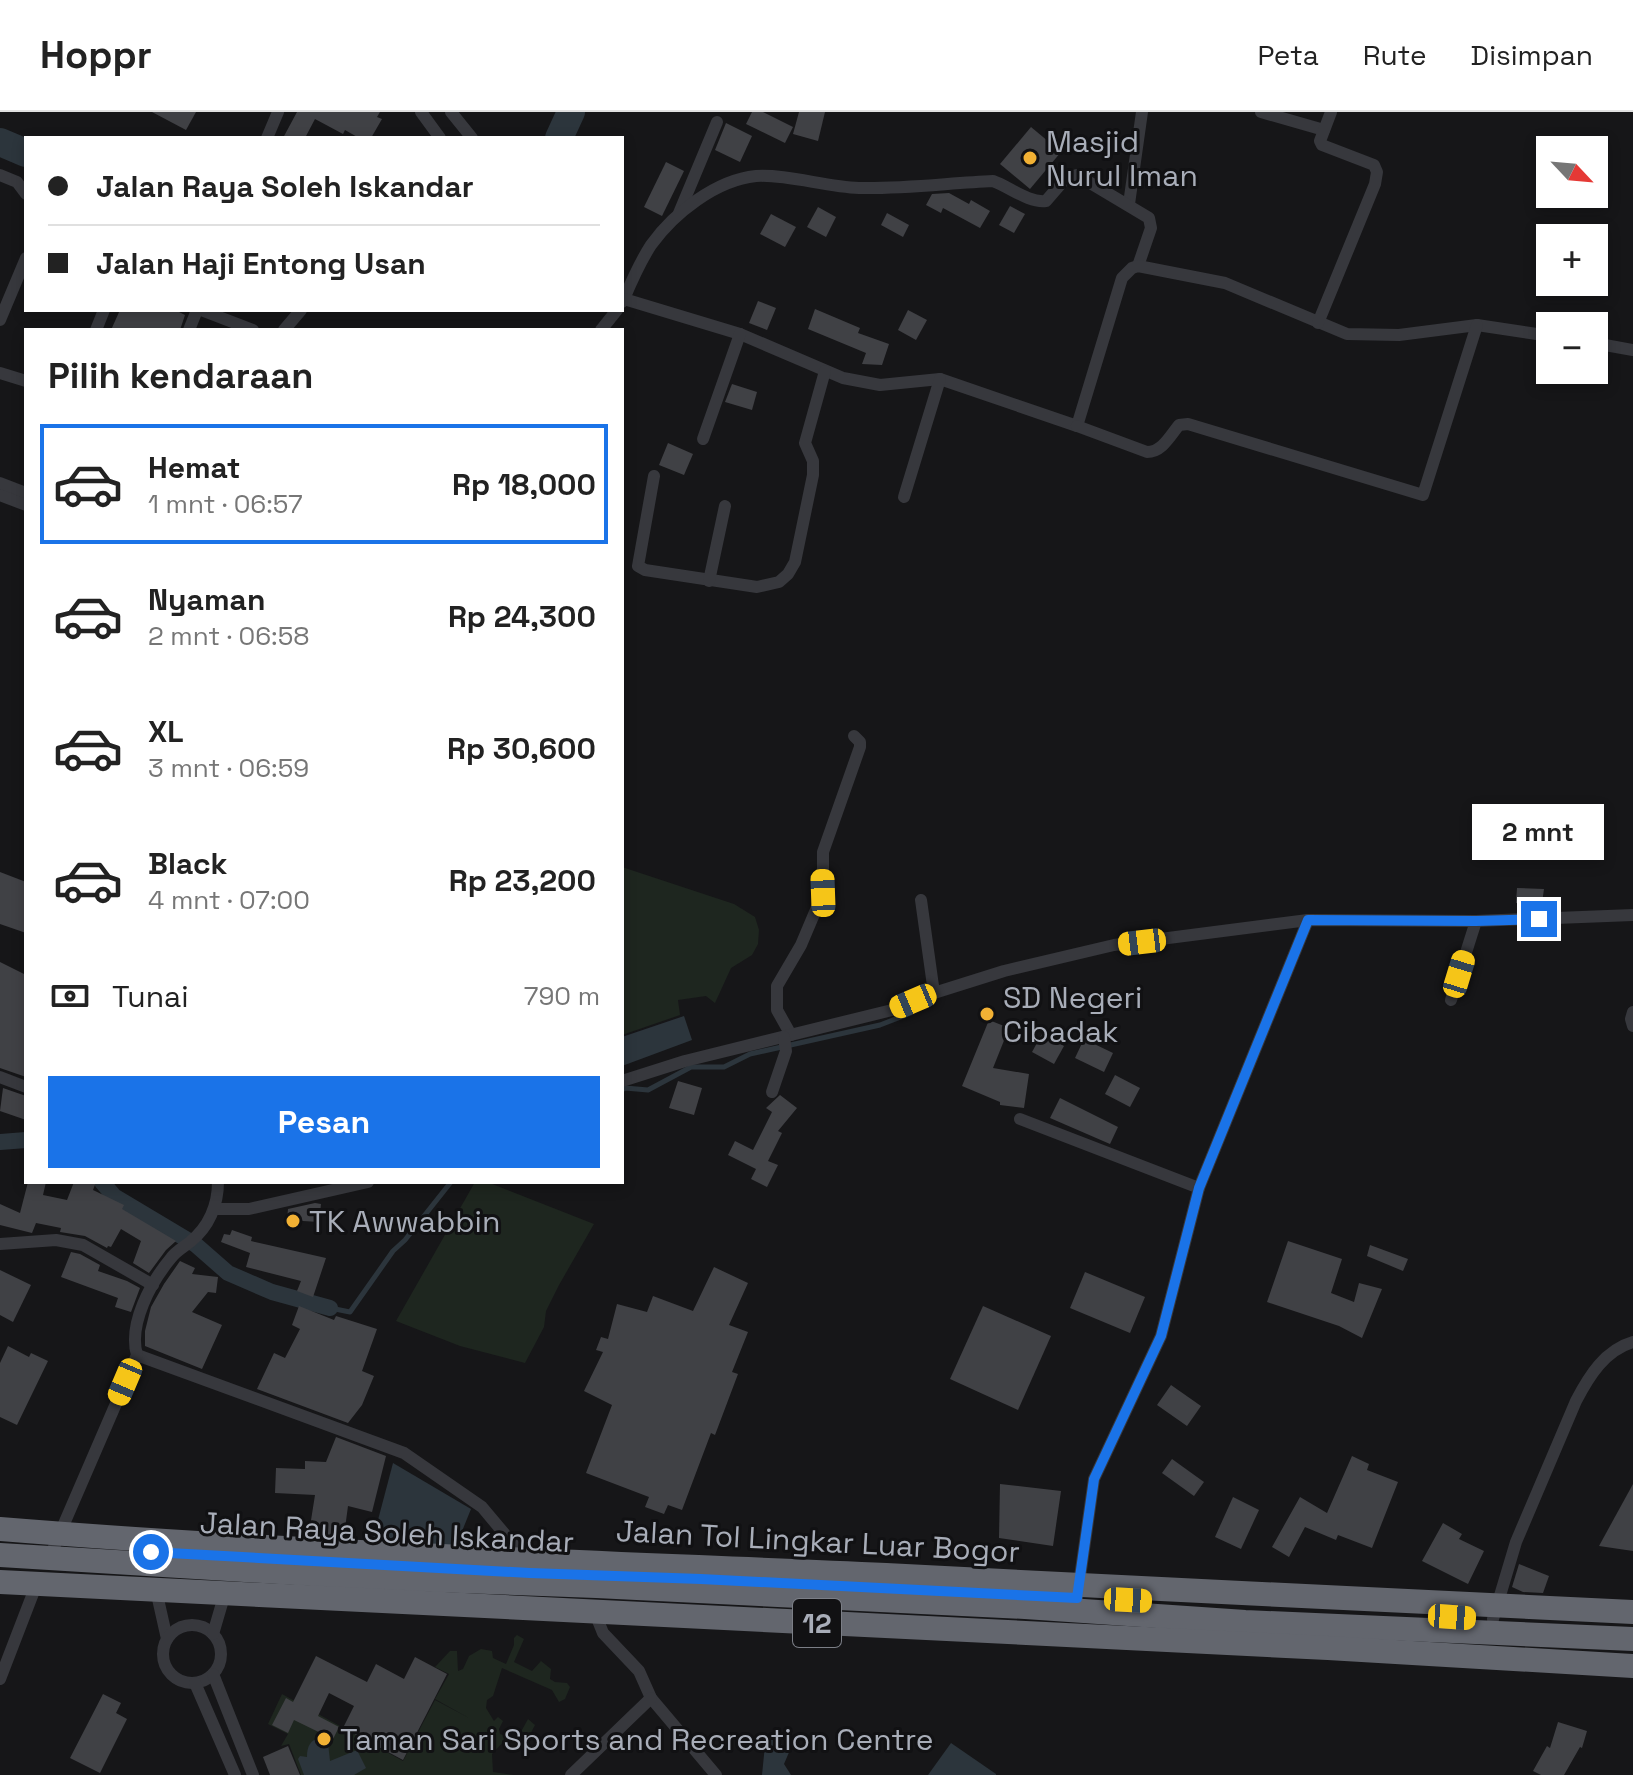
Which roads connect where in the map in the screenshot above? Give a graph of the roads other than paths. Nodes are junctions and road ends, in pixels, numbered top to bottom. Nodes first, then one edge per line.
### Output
1 (278, 112) edge
2 (421, 112) edge
3 (451, 112) edge
4 (1142, 112) edge
5 (1261, 112) edge
6 (1331, 112) edge
7 (717, 122) dead end
8 (1324, 130) junction
9 (268, 136) edge
10 (439, 136) edge
11 (470, 136) edge
12 (0, 175) edge
13 (24, 191) edge
14 (1129, 204) junction
15 (677, 216) junction
16 (24, 263) edge
17 (1138, 266) junction
18 (624, 298) edge
19 (624, 305) edge
20 (204, 312) edge
21 (300, 312) edge
22 (615, 312) edge
23 (0, 320) edge
24 (1318, 323) junction
25 (1477, 325) junction
26 (248, 328) edge
27 (286, 328) edge
28 (603, 328) edge
29 (740, 334) junction
30 (1536, 334) edge
31 (1608, 346) edge
32 (1633, 350) edge
33 (825, 371) junction
34 (0, 373) edge
35 (940, 379) junction
36 (24, 380) edge
37 (1077, 426) junction
38 (703, 439) dead end
39 (654, 476) dead end
40 (0, 483) edge
41 (24, 492) edge
42 (0, 495) edge
43 (904, 497) dead end
44 (24, 504) edge
45 (725, 506) dead end
46 (709, 581) junction
47 (854, 736) dead end
48 (921, 900) dead end
49 (1633, 915) edge
50 (1308, 920) junction
51 (1476, 921) junction
52 (934, 993) junction
53 (1451, 1000) dead end
54 (1633, 1012) edge
55 (1633, 1026) edge
56 (786, 1041) junction
57 (0, 1077) edge
58 (624, 1080) edge
59 (24, 1086) edge
60 (772, 1092) dead end
61 (1020, 1119) dead end
62 (218, 1184) edge
63 (359, 1184) edge
64 (1199, 1188) junction
65 (214, 1209) junction
66 (0, 1244) edge
67 (153, 1285) junction
68 (1633, 1342) edge
69 (137, 1355) junction
70 (0, 1529) edge
71 (0, 1544) edge
72 (54, 1547) junction
73 (0, 1555) edge
74 (530, 1573) junction
75 (0, 1582) edge
76 (37, 1583) junction
77 (156, 1590) junction
78 (225, 1593) junction
79 (1077, 1598) junction
80 (1633, 1612) edge
81 (595, 1613) junction
82 (1493, 1619) junction
83 (1633, 1624) edge
84 (213, 1634) junction
85 (167, 1639) junction
86 (1633, 1639) edge
87 (1633, 1666) edge
88 (213, 1674) junction
89 (0, 1679) edge
90 (195, 1683) junction
91 (651, 1698) junction
92 (235, 1775) edge
93 (253, 1775) edge
94 (571, 1775) edge
95 (716, 1775) edge

1 - 9 street
2 - 10 street
3 - 11 street
4 - 14 street
5 - 8 street
6 - 8 street
7 - 15 street
8 - 24 street
12 - 13 street
14 - 15 street
14 - 17 street
15 - 18 street
16 - 23 street
17 - 24 street
17 - 37 street
19 - 29 street
20 - 26 street
21 - 27 street
22 - 28 street
24 - 25 street
25 - 30 street
25 - 37 street
29 - 33 street
29 - 38 street
31 - 32 street
33 - 35 street
33 - 46 street
34 - 36 street
35 - 37 street
35 - 43 street
39 - 46 street
40 - 41 street
42 - 44 street
45 - 46 street
47 - 56 street
48 - 52 street
49 - 51 street
50 - 51 street
50 - 52 street
50 - 64 street
51 - 53 street
52 - 56 street
54 - 55 street
56 - 58 street
56 - 60 street
57 - 59 street
61 - 64 street
62 - 65 street
63 - 65 street
64 - 79 street
65 - 67 street
66 - 67 street
67 - 69 street
68 - 82 street
69 - 72 street
69 - 74 street
70 - 80 highway, Jalan Tol Lingkar Luar Bogor
71 - 72 highway, Jalan Raya Soleh Iskandar / 12
72 - 74 highway, Jalan Raya Soleh Iskandar / 12
73 - 86 highway, Jalan Tol Lingkar Luar Bogor
74 - 79 highway, Jalan Raya Soleh Iskandar / 12
75 - 76 highway, 12
76 - 77 highway, 12
76 - 89 street
77 - 78 highway, 12
77 - 85 street
78 - 81 highway, 12
78 - 84 street
79 - 82 highway, Jalan Raya Soleh Iskandar / 12
81 - 87 highway, 12
81 - 91 street
82 - 83 highway, Jalan Raya Soleh Iskandar / 12
84 - 85 street
84 - 88 street
85 - 90 street
88 - 90 street
88 - 93 street
90 - 92 street
91 - 94 street
91 - 95 street

